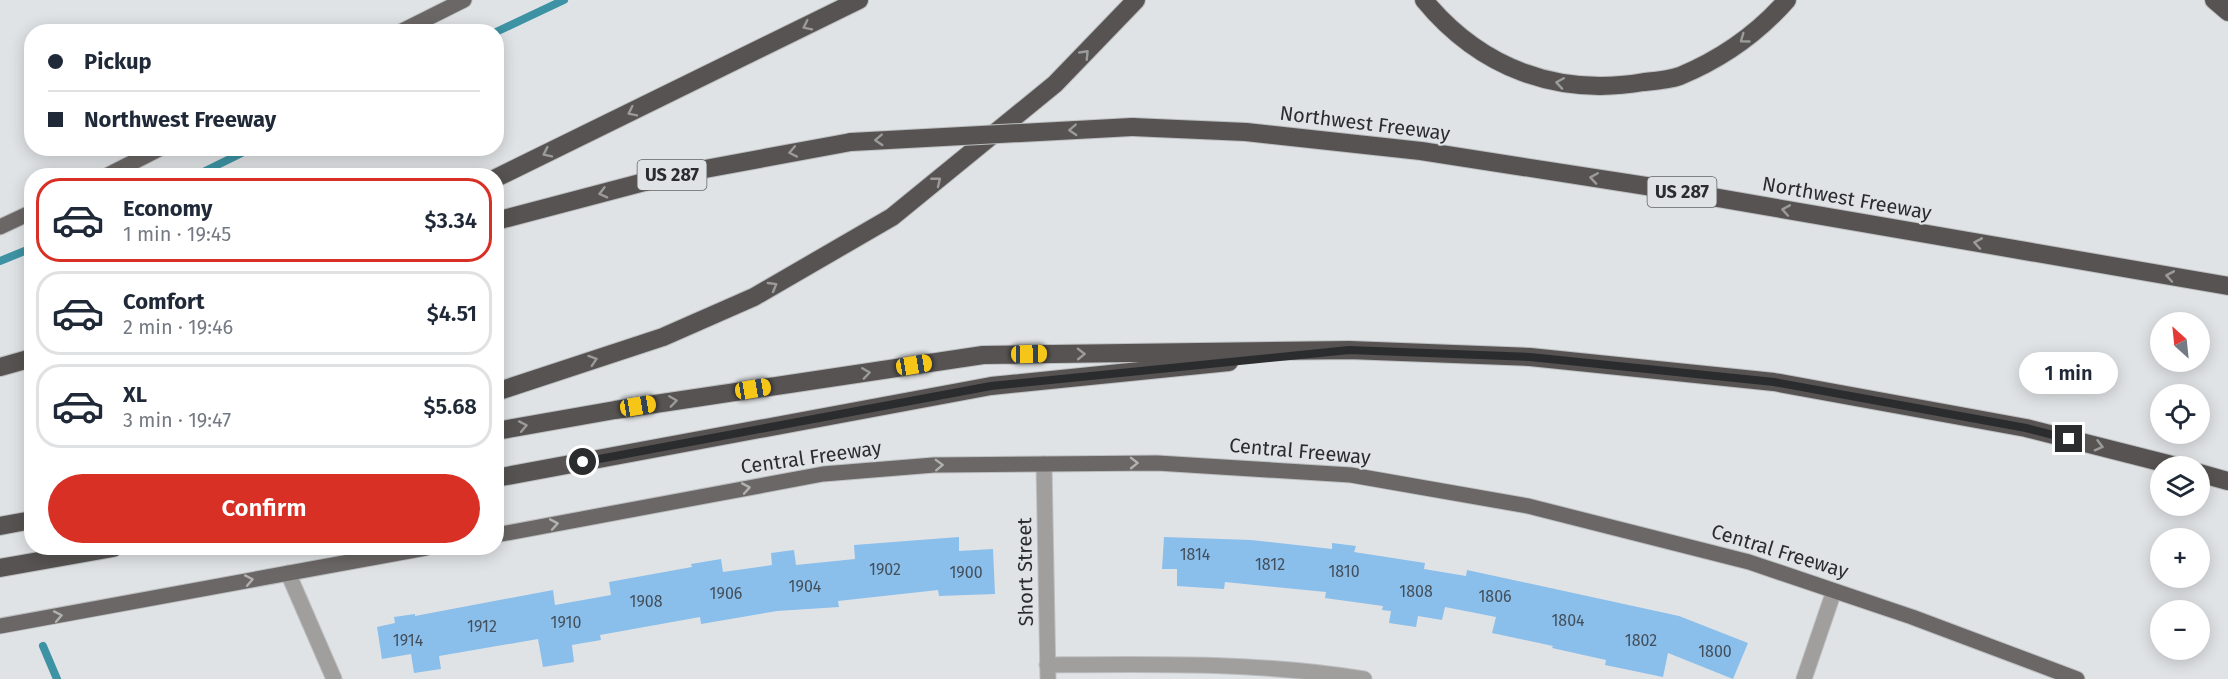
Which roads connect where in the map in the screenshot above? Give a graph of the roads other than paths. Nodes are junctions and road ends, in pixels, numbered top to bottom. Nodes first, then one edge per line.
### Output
1 (464, 0) edge
2 (859, 0) edge
3 (1136, 0) edge
4 (1424, 0) edge
5 (1787, 0) edge
6 (2214, 0) edge
7 (2228, 12) edge
8 (416, 24) edge
9 (145, 156) edge
10 (122, 168) edge
11 (504, 174) edge
12 (24, 216) edge
13 (504, 219) edge
14 (0, 227) edge
15 (2228, 285) edge
16 (1349, 350) junction
17 (24, 360) edge
18 (0, 367) edge
19 (504, 389) edge
20 (504, 429) edge
21 (2150, 459) edge
22 (1044, 464) junction
23 (2210, 476) edge
24 (504, 477) edge
25 (2228, 482) edge
26 (24, 522) edge
27 (0, 526) edge
28 (504, 533) edge
29 (73, 555) edge
30 (387, 555) edge
31 (0, 568) edge
32 (288, 573) junction
33 (1834, 591) junction
34 (0, 627) edge
35 (1048, 672) edge
36 (334, 679) edge
37 (1364, 679) edge
38 (1804, 679) edge
39 (2077, 679) edge

1 - 8 main road
2 -> 11 highway
19 -> 3 highway
5 -> 4 highway
6 - 7 highway
9 - 10 main road
12 - 14 main road
15 -> 13 highway, Northwest Freeway / US 287, bridge
20 -> 16 highway
16 -> 21 highway
16 - 24 highway
17 - 18 highway
28 -> 22 main road, Central Freeway
22 -> 33 main road, Central Freeway
22 - 35 street, Short Street
23 - 25 highway
26 - 27 highway
29 - 31 highway
30 - 32 main road
34 -> 32 main road
32 - 36 street
33 - 38 street
33 - 39 main road, Central Freeway
35 - 37 street

